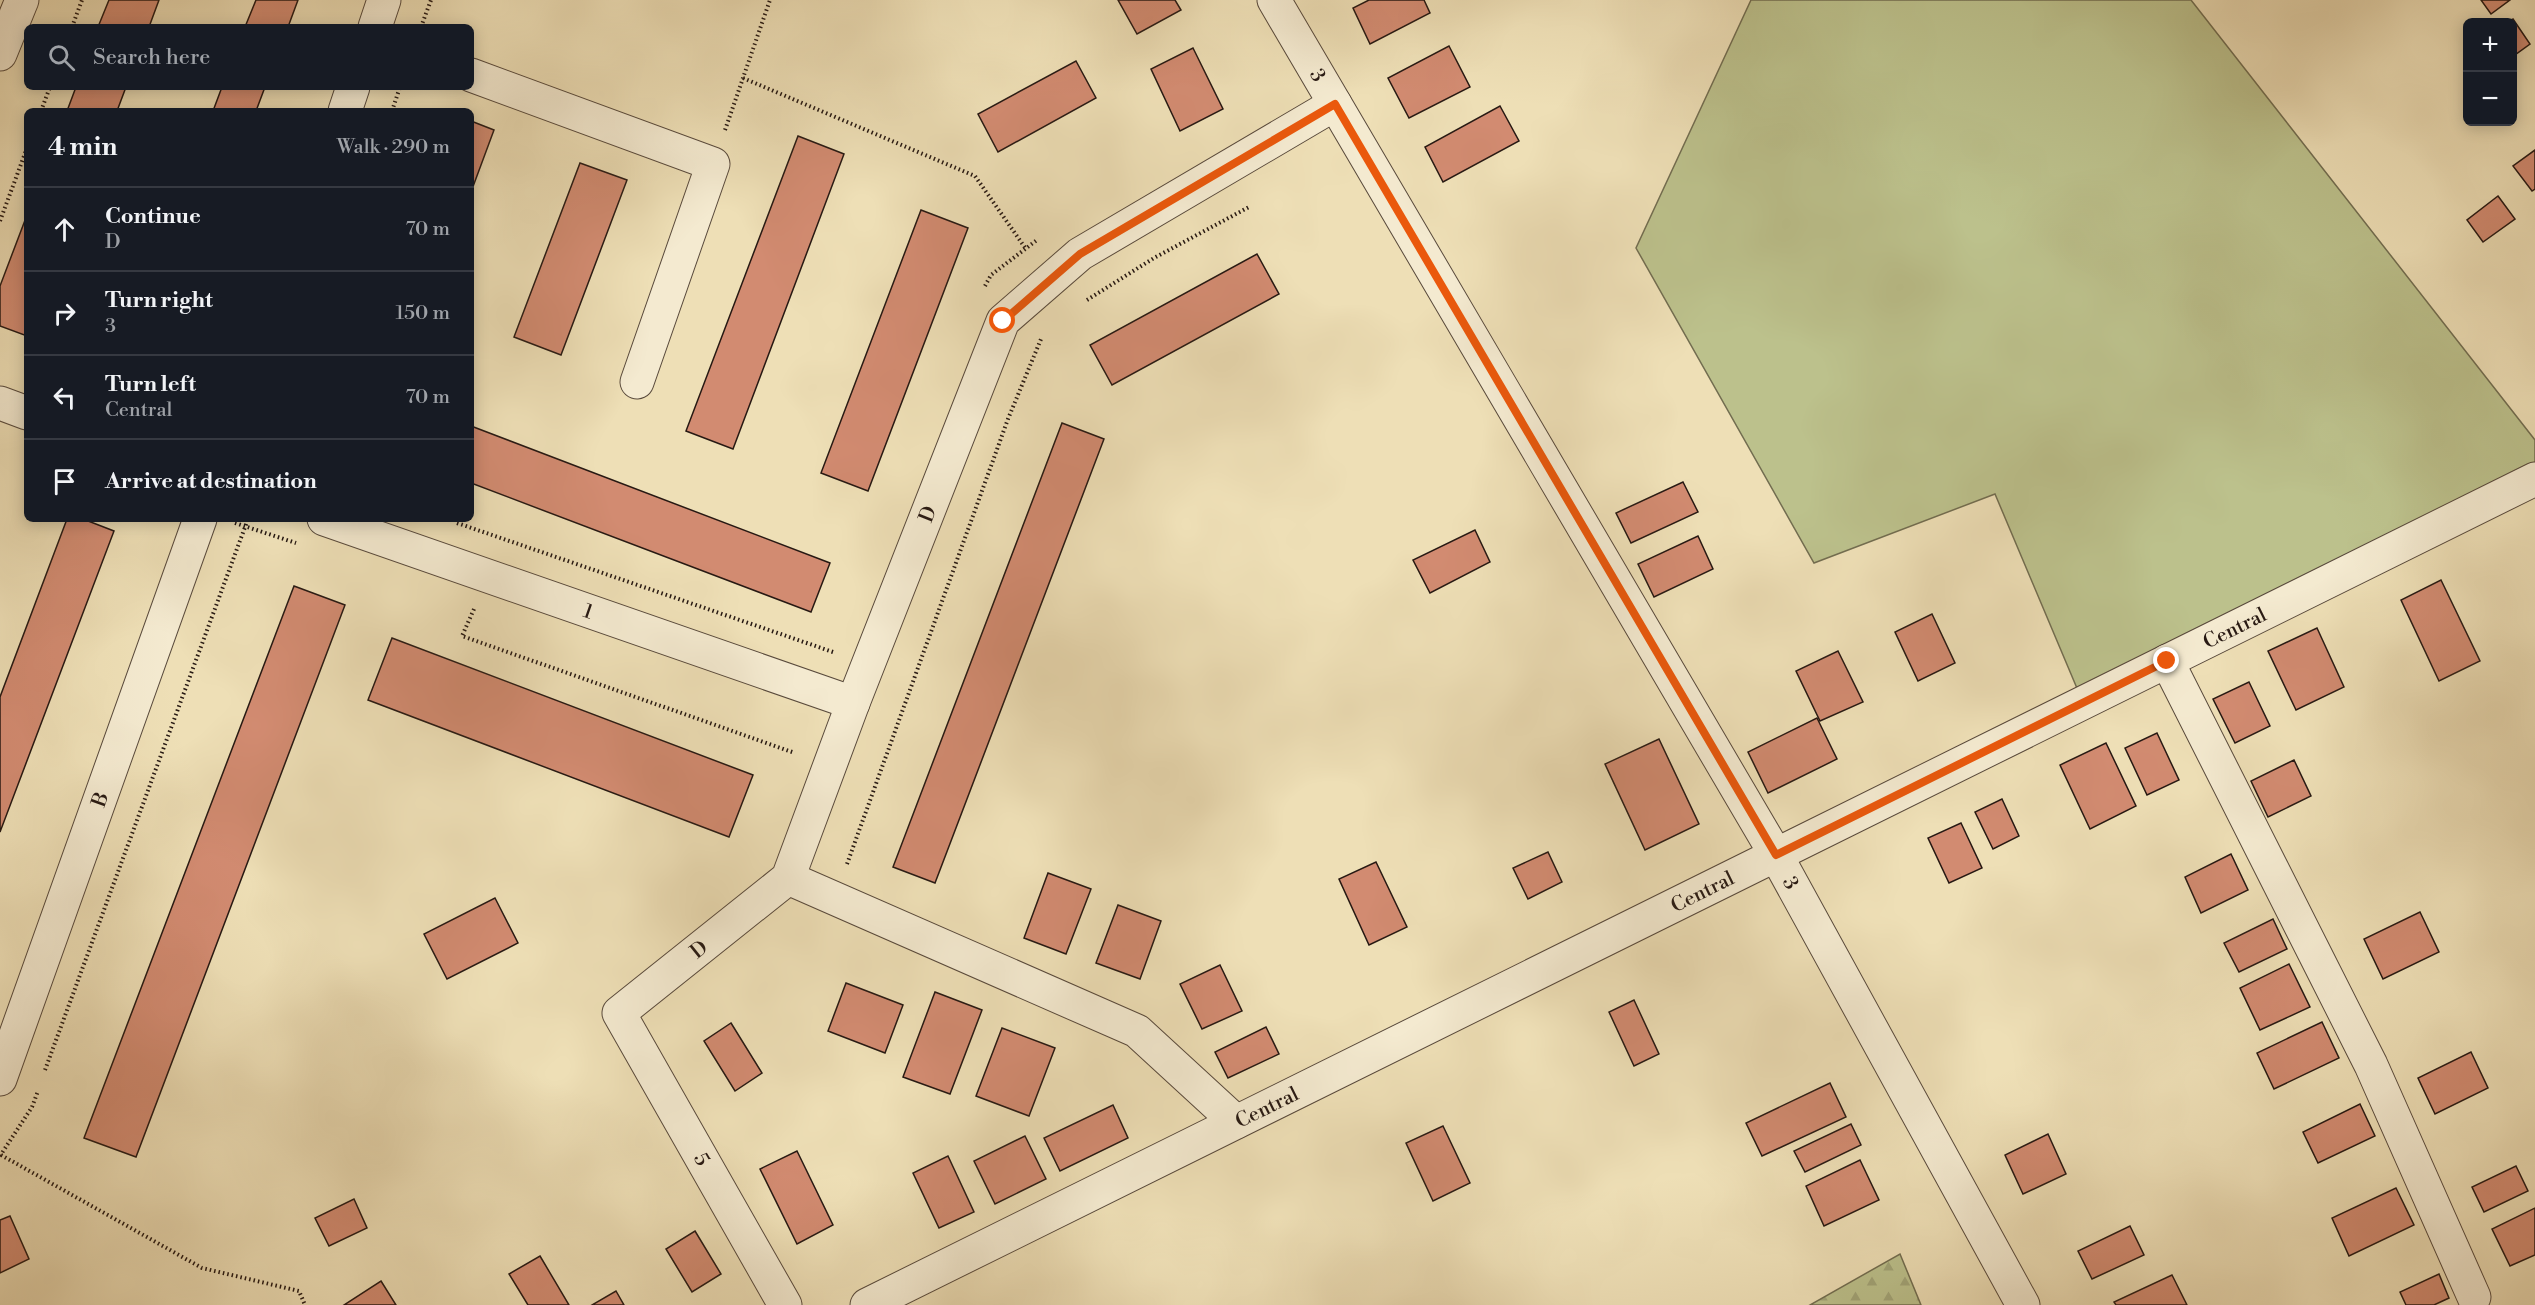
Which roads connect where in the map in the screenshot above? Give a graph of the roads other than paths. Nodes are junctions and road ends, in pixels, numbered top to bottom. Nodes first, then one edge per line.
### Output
1 (22, 0) edge
2 (384, 0) edge
3 (1274, 0) edge
4 (376, 24) edge
5 (0, 54) edge
6 (474, 76) edge
7 (352, 90) edge
8 (1335, 104) junction
9 (346, 108) edge
10 (637, 382) dead end
11 (0, 403) edge
12 (24, 412) edge
13 (2535, 479) edge
14 (199, 522) edge
15 (333, 522) edge
16 (2167, 661) junction
17 (853, 703) junction
18 (1776, 855) junction
19 (788, 878) junction
20 (619, 1013) joint
21 (0, 1079) edge
22 (1236, 1122) junction
23 (2474, 1297) dead end
24 (785, 1305) edge
25 (867, 1305) edge
26 (2023, 1305) edge

1 - 5 street
2 - 4 street
3 - 8 street, 3
6 - 10 street
7 - 9 street
8 - 17 street, D
8 - 18 street, 3
11 - 12 street
13 - 16 street, Central
14 - 21 street, B
15 - 17 street, 1
16 - 18 street, Central
16 - 23 street
17 - 19 street, D
18 - 22 street, Central
18 - 26 street, 3
19 - 20 street, D
19 - 22 street
20 - 24 street, 5
22 - 25 street, Central

